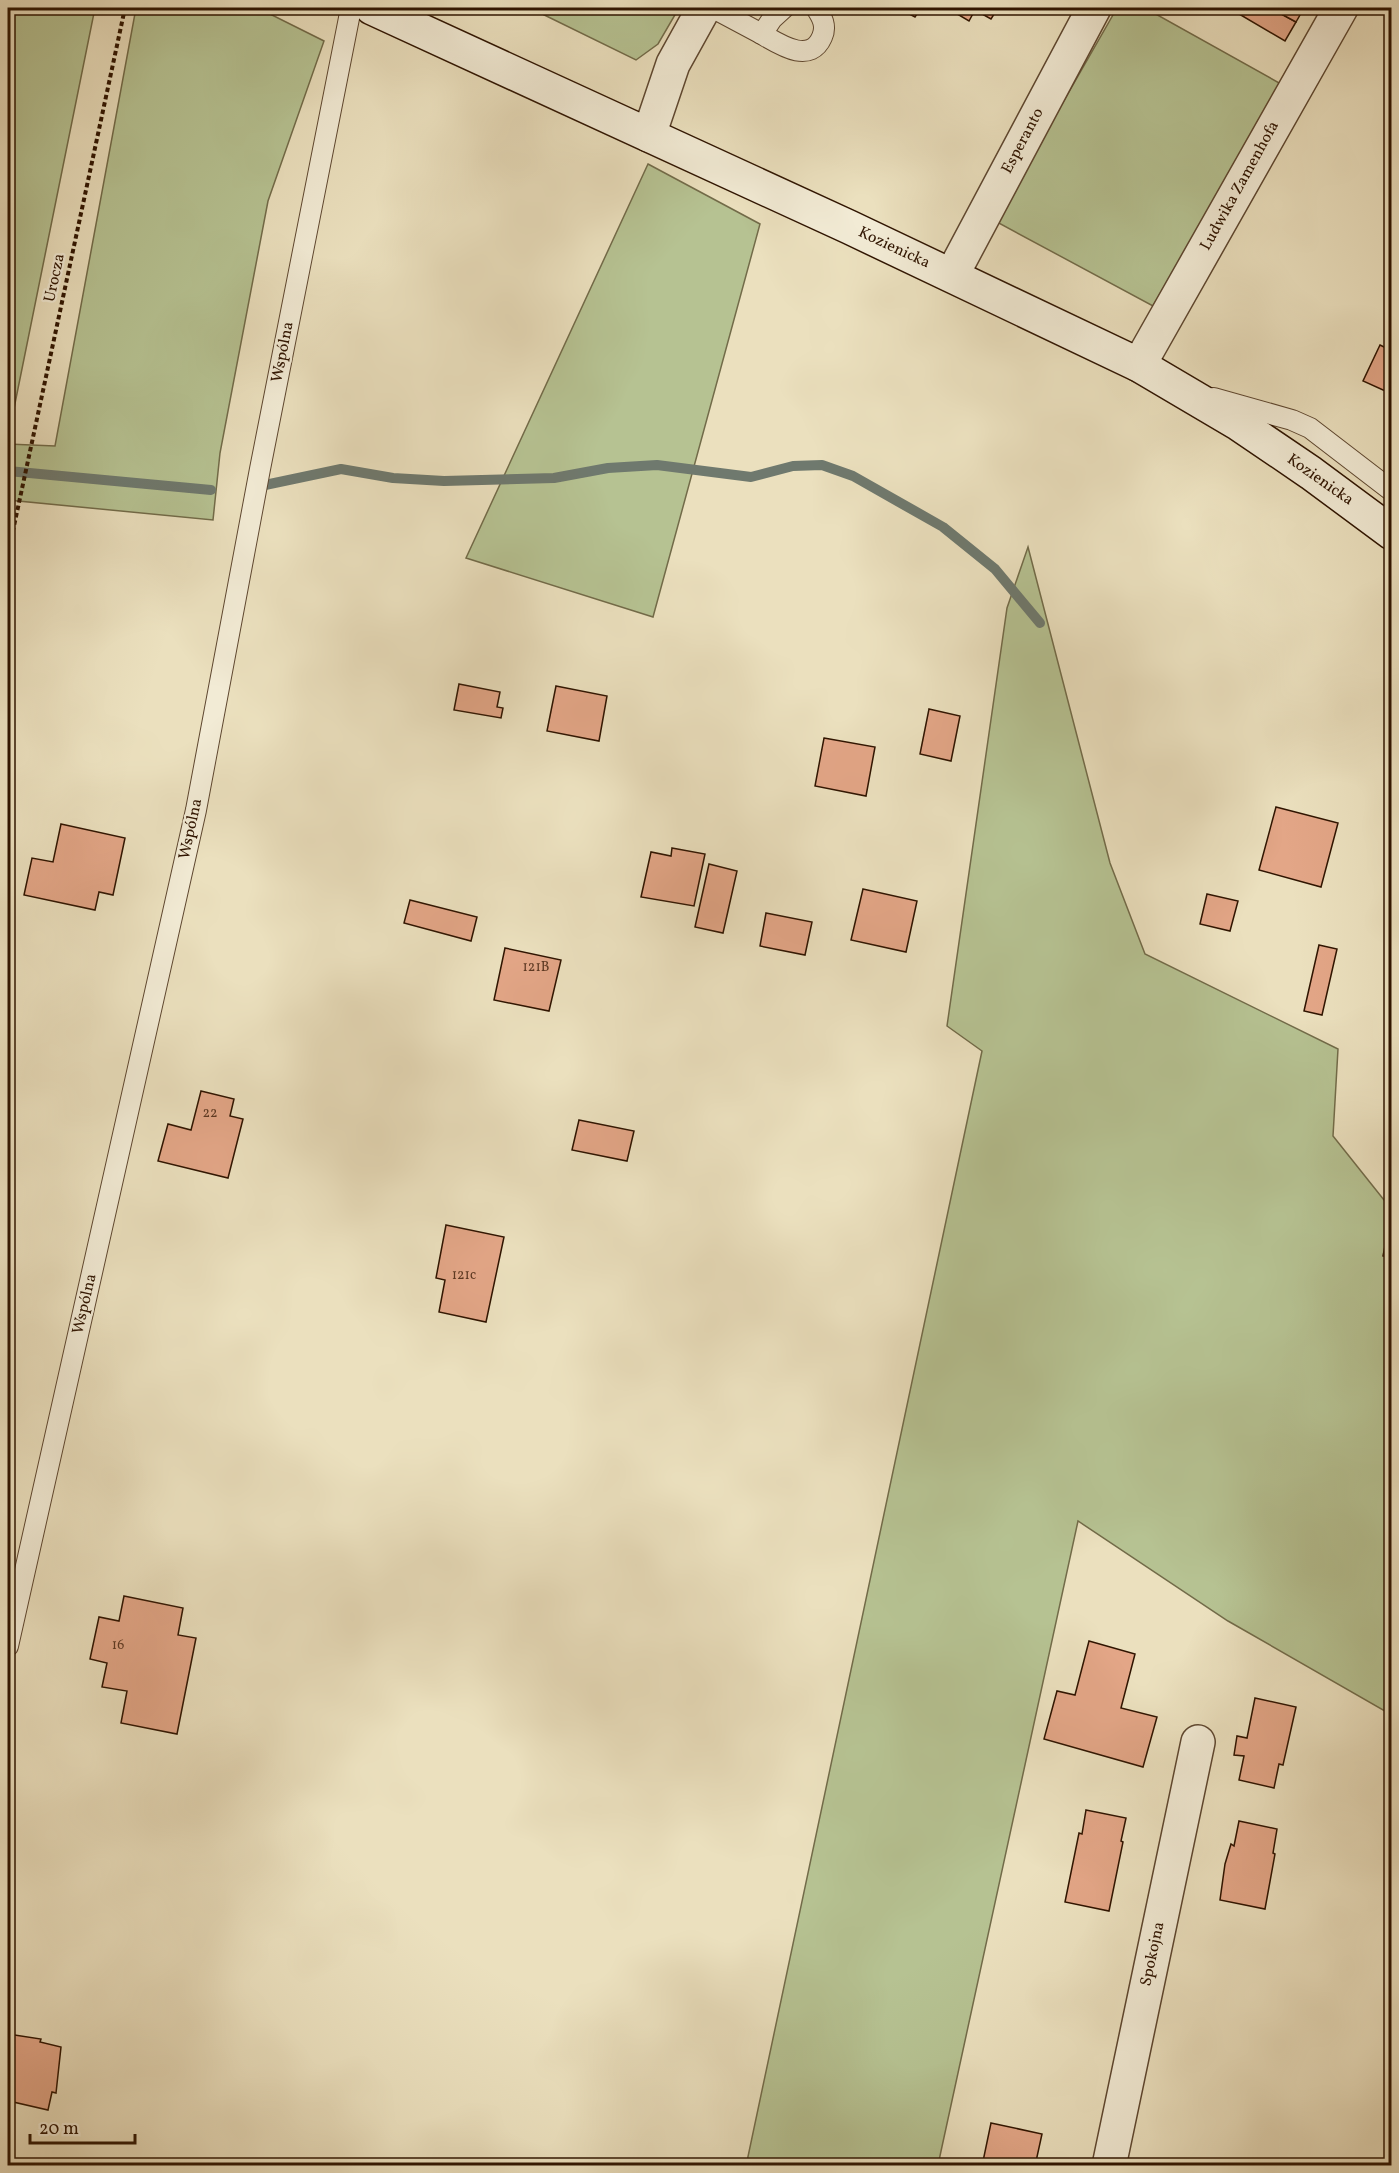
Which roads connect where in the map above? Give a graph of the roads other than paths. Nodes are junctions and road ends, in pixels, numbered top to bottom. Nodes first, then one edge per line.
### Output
1 (351, 8) edge
2 (372, 8) edge
3 (704, 8) edge
4 (713, 8) edge
5 (784, 8) edge
6 (816, 8) edge
7 (1094, 8) edge
8 (1341, 8) edge
9 (762, 34) junction
10 (649, 135) junction
11 (952, 275) junction
12 (1139, 365) junction
13 (1184, 390) junction
14 (1392, 491) edge
15 (1392, 533) edge
16 (8, 1646) edge
17 (1198, 1742) dead end
18 (1109, 2166) edge

1 - 16 lane, Wspólna
2 - 10 street, Kozienicka
3 - 10 street
4 - 9 lane
5 - 9 lane
6 - 9 lane
7 - 11 street, Esperanto
8 - 12 street, Ludwika Zamenhofa
10 - 11 street, Kozienicka
11 - 12 street, Kozienicka
12 - 13 street, Kozienicka
13 - 14 lane
13 - 15 street, Kozienicka
17 - 18 street, Spokojna

